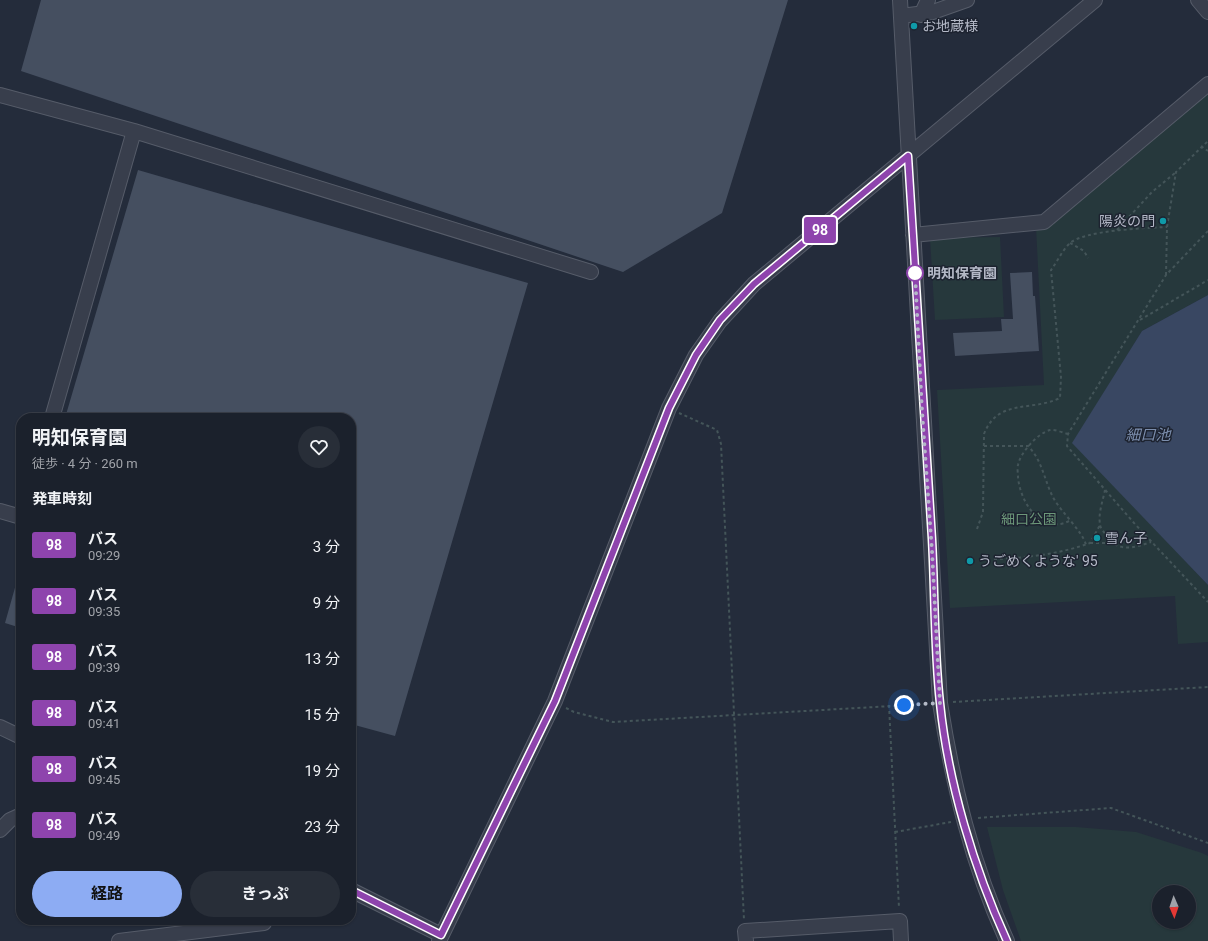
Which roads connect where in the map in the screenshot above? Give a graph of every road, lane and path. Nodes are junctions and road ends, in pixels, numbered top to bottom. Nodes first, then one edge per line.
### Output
1 (900, 0) edge
2 (928, 0) edge
3 (967, 0) edge
4 (1095, 0) edge
5 (1198, 0) edge
6 (1208, 12) edge
7 (921, 15) junction
8 (901, 16) junction
9 (1208, 84) edge
10 (0, 95) edge
11 (134, 131) junction
12 (1208, 141) edge
13 (1201, 146) junction
14 (1208, 151) edge
15 (908, 156) junction
16 (1176, 172) junction
17 (1167, 227) junction
18 (1116, 231) junction
19 (1208, 231) edge
20 (913, 235) junction
21 (1070, 243) junction
22 (1088, 258) dead end
23 (591, 272) dead end
24 (1166, 275) junction
25 (1208, 280) edge
26 (1138, 321) junction
27 (669, 408) junction
28 (53, 413) edge
29 (1068, 434) junction
30 (984, 446) junction
31 (1028, 446) junction
32 (1106, 490) junction
33 (0, 511) edge
34 (1033, 513) junction
35 (16, 516) edge
36 (1025, 518) dead end
37 (1068, 521) junction
38 (1100, 525) junction
39 (977, 529) dead end
40 (1151, 542) junction
41 (1090, 543) junction
42 (1111, 543) junction
43 (1086, 545) junction
44 (994, 560) dead end
45 (1208, 602) edge
46 (1208, 687) edge
47 (555, 701) junction
48 (940, 703) junction
49 (889, 705) junction
50 (733, 714) junction
51 (0, 727) edge
52 (16, 735) edge
53 (16, 817) edge
54 (963, 820) junction
55 (0, 830) edge
56 (895, 832) junction
57 (1208, 843) edge
58 (356, 893) edge
59 (900, 921) junction
60 (248, 925) edge
61 (745, 936) edge
62 (440, 938) edge
63 (119, 941) edge
64 (901, 941) edge
65 (1007, 941) edge

1 - 8 street
2 - 7 street
3 - 7 street
4 - 15 street
5 - 6 street
7 - 8 street
8 - 15 street
9 - 20 street
10 - 11 street
11 - 23 street
11 - 28 street
12 - 13 path
13 - 14 path
13 - 16 path
15 - 20 street
15 - 27 street
16 - 17 path
16 - 18 path
17 - 18 path
17 - 24 path
18 - 21 path
19 - 24 path
20 - 48 street
21 - 22 path
21 - 30 path
24 - 26 path
25 - 26 path
26 - 29 path
27 - 47 street
27 - 50 path
29 - 31 path
29 - 32 path
30 - 31 path
30 - 39 path
31 - 34 path
31 - 37 path
32 - 38 path
32 - 40 path
33 - 35 street
34 - 36 path
34 - 37 path
37 - 43 path
38 - 41 path
38 - 42 path
40 - 42 path
40 - 45 path
41 - 42 path
41 - 43 path
43 - 44 path
46 - 48 path
47 - 50 path
47 - 62 street
48 - 49 path
48 - 54 street
49 - 50 path
49 - 56 path
50 - 61 path
51 - 52 street
53 - 55 street
54 - 56 path
54 - 57 path
54 - 65 street
56 - 59 path
58 - 62 street
59 - 61 street
59 - 64 street
60 - 63 street

